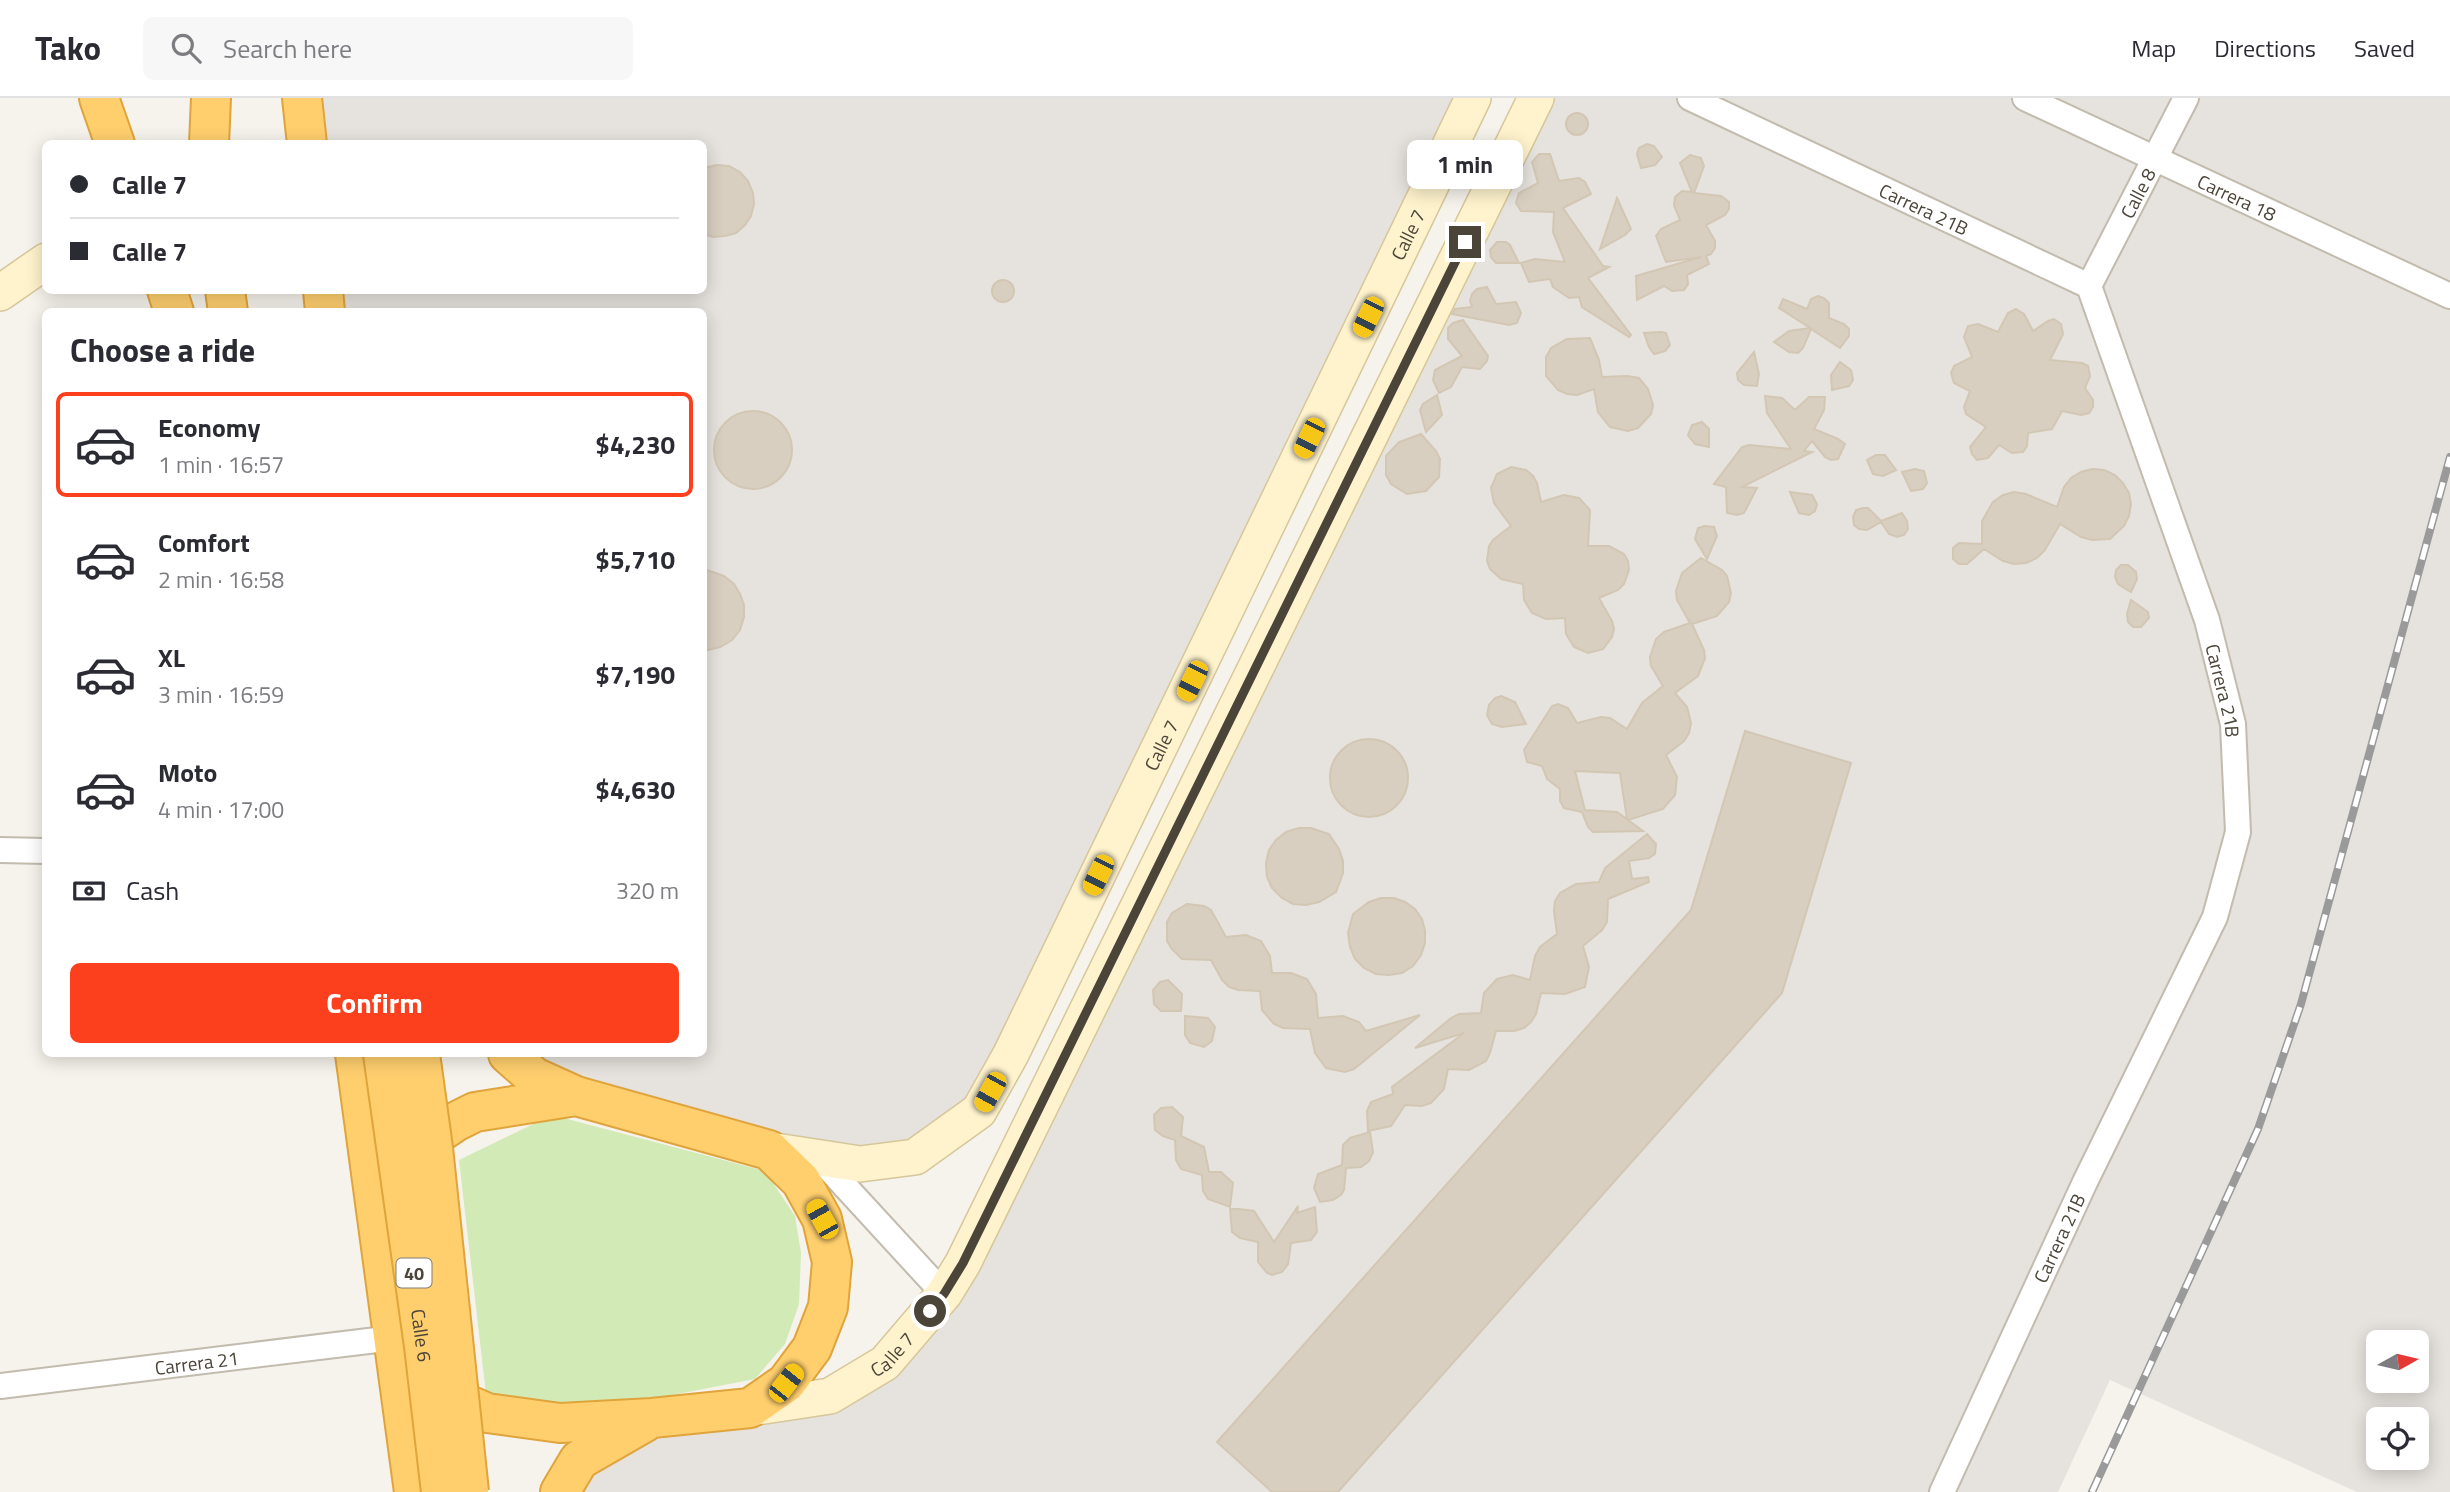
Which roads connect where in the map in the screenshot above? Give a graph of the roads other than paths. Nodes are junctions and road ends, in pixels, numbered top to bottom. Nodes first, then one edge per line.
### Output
1 (99, 98) edge
2 (302, 98) edge
3 (1473, 98) edge
4 (1536, 98) edge
5 (1690, 98) edge
6 (2025, 98) edge
7 (2186, 98) edge
8 (114, 140) edge
9 (307, 140) edge
10 (2154, 158) junction
11 (42, 264) edge
12 (2089, 286) junction
13 (0, 293) edge
14 (2450, 296) edge
15 (0, 850) edge
16 (42, 851) edge
17 (355, 1057) edge
18 (383, 1057) edge
19 (420, 1057) edge
20 (511, 1057) edge
21 (576, 1096) junction
22 (769, 1150) junction
23 (819, 1157) junction
24 (373, 1178) junction
25 (944, 1294) junction
26 (393, 1338) junction
27 (400, 1375) junction
28 (0, 1386) edge
29 (750, 1408) junction
30 (652, 1418) junction
31 (414, 1492) edge
32 (441, 1492) edge
33 (470, 1492) edge
34 (560, 1492) edge
35 (1942, 1492) edge

1 - 8 highway
2 - 9 highway
3 - 23 main road, Calle 7
4 - 25 main road, Calle 7
5 - 12 street, Carrera 21B
6 - 10 street, Carrera 18
7 - 10 street, Calle 8
10 - 12 street, Calle 8
10 - 14 street, Carrera 18
11 - 13 main road
12 - 35 street, Carrera 21B
15 - 16 street
17 - 24 highway
18 - 32 highway, Calle 6 / 40, bridge
19 - 33 highway, Calle 6 / 40, bridge
20 - 21 highway
21 - 22 highway
21 - 24 highway
22 - 23 main road, Calle 7
22 - 29 highway
23 - 25 street
24 - 26 highway
25 - 29 main road, Calle 7
26 - 27 highway
26 - 28 street, Carrera 21
27 - 30 highway
27 - 31 highway
29 - 30 highway
30 - 34 highway

